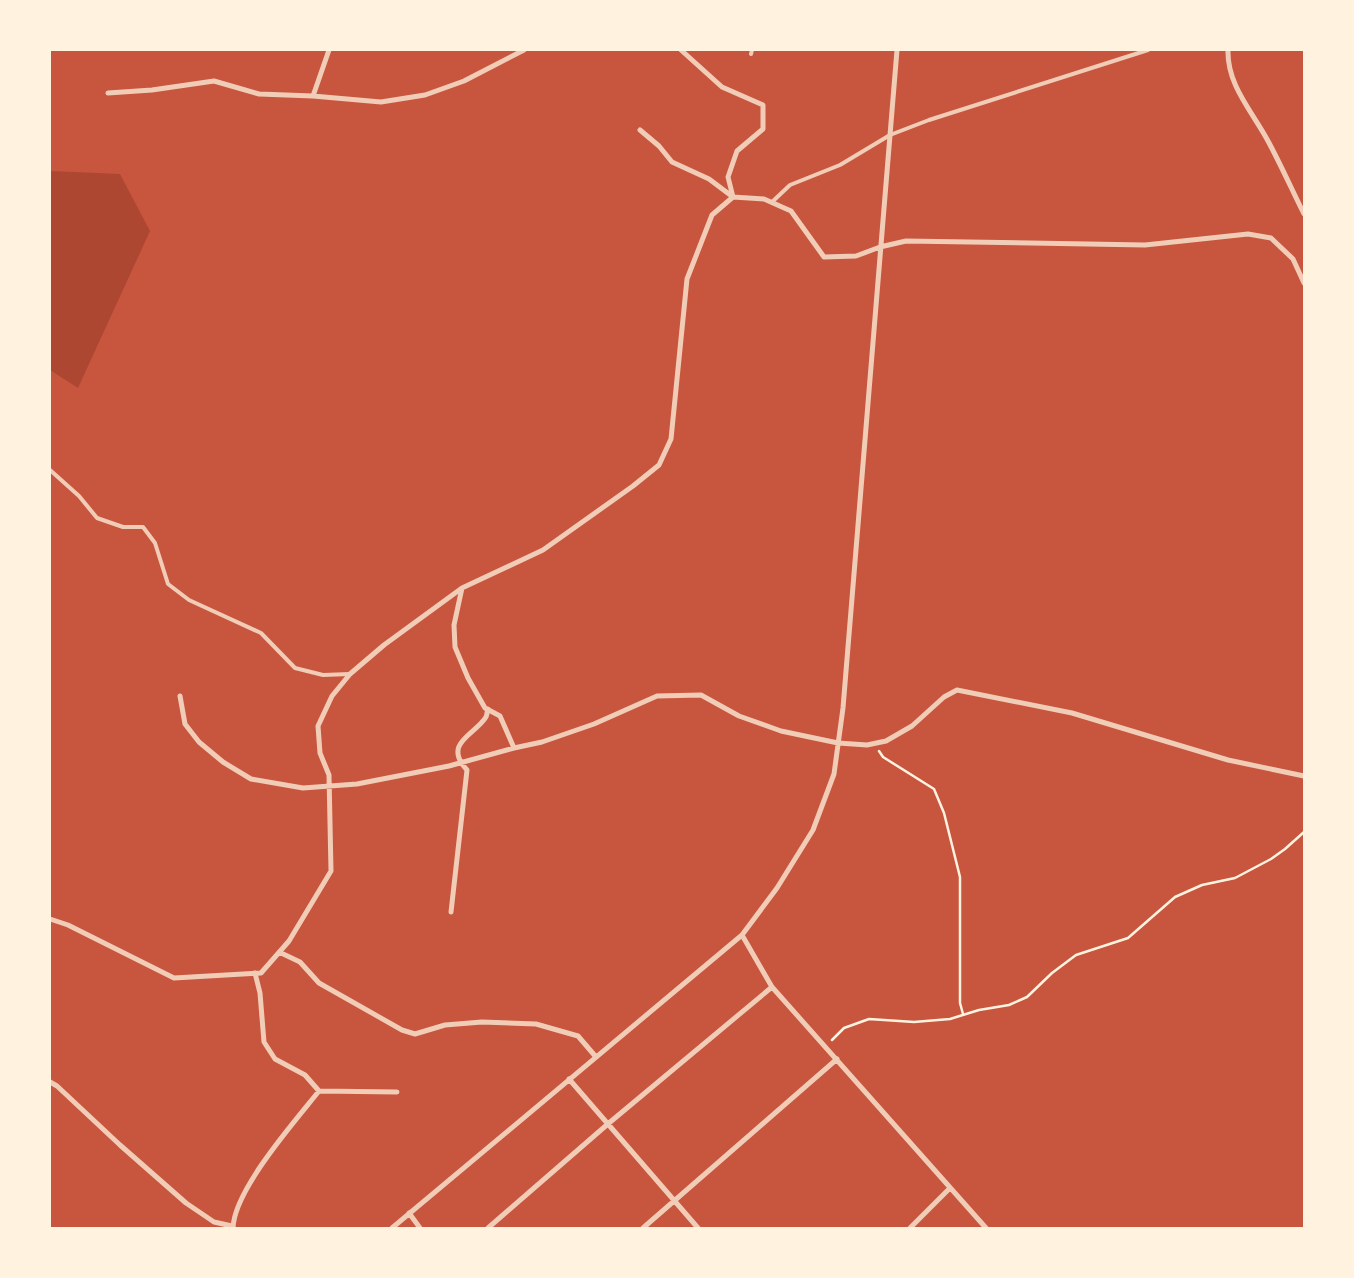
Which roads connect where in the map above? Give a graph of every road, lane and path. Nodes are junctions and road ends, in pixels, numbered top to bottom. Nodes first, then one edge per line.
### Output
1 (329, 50) edge
2 (524, 50) edge
3 (681, 50) edge
4 (897, 50) edge
5 (1148, 50) edge
6 (1228, 50) edge
7 (108, 93) dead end
8 (313, 96) junction
9 (640, 130) dead end
10 (890, 135) junction
11 (733, 197) junction
12 (772, 202) junction
13 (1304, 214) edge
14 (880, 247) junction
15 (1304, 283) edge
16 (50, 470) edge
17 (462, 588) junction
18 (350, 674) junction
19 (180, 696) dead end
20 (488, 709) junction
21 (838, 743) junction
22 (874, 744) junction
23 (514, 748) junction
24 (461, 763) junction
25 (1304, 776) edge
26 (328, 786) junction
27 (1304, 832) edge
28 (451, 912) dead end
29 (50, 919) edge
30 (742, 935) junction
31 (279, 952) junction
32 (255, 973) junction
33 (772, 987) junction
34 (963, 1015) junction
35 (825, 1046) junction
36 (596, 1056) junction
37 (837, 1059) junction
38 (569, 1079) junction
39 (50, 1082) edge
40 (319, 1091) junction
41 (397, 1092) dead end
42 (609, 1123) junction
43 (950, 1188) junction
44 (675, 1200) junction
45 (409, 1213) junction
46 (233, 1227) edge
47 (392, 1228) edge
48 (420, 1228) edge
49 (488, 1228) edge
50 (644, 1228) edge
51 (698, 1228) edge
52 (910, 1228) edge
53 (986, 1228) edge

1 - 8 street
2 - 8 street
3 - 11 street
4 - 10 street
5 - 10 lane
6 - 13 street
7 - 8 street
9 - 11 street
10 - 12 lane
10 - 14 street
11 - 12 street
11 - 17 street
12 - 14 street
14 - 15 street
14 - 21 street
16 - 18 lane
17 - 18 street
17 - 20 street
18 - 26 street
19 - 26 street
20 - 23 street
20 - 24 street
21 - 22 street
21 - 23 street
21 - 30 street
22 - 25 street
22 - 34 path
23 - 24 street
24 - 26 street
24 - 28 street
26 - 31 street
27 - 34 path
29 - 32 street
30 - 33 street
30 - 36 street
31 - 32 street
31 - 36 street
32 - 40 street
33 - 35 street
33 - 42 street
34 - 35 path
35 - 37 street
36 - 38 street
37 - 43 street
37 - 44 street
38 - 42 street
38 - 45 street
39 - 46 street
40 - 41 street
40 - 46 street
42 - 44 street
42 - 49 street
43 - 52 street
43 - 53 street
44 - 50 street
44 - 51 street
45 - 47 street
45 - 48 street

